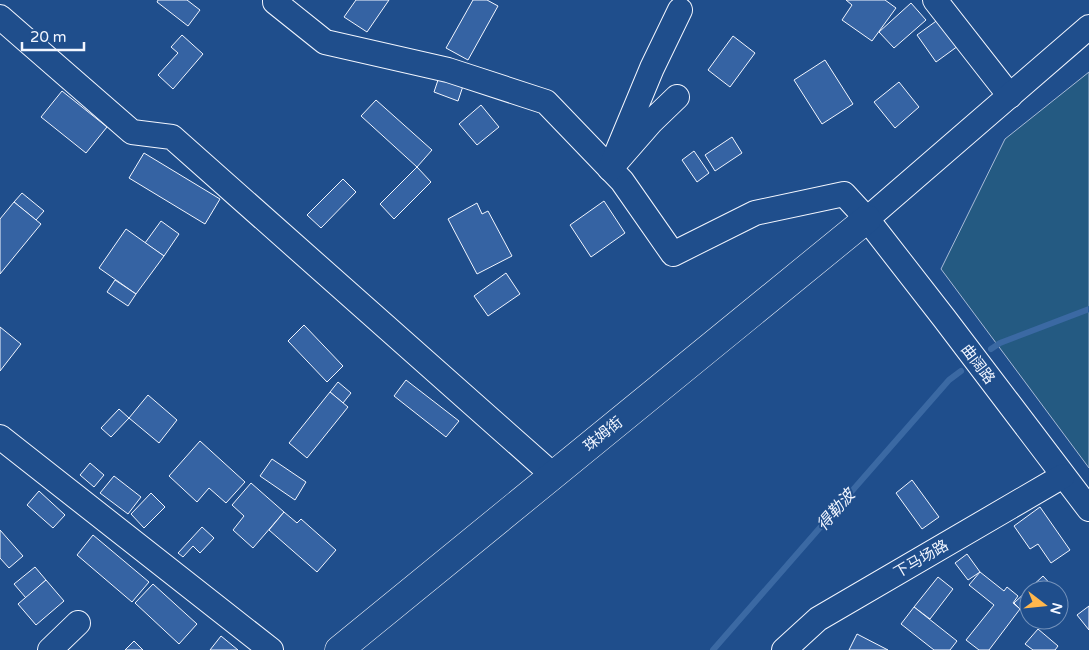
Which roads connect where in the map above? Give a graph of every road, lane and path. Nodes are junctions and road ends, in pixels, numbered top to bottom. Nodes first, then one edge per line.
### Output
1 (275, 0) edge
2 (935, 0) edge
3 (680, 10) dead end
4 (0, 17) edge
5 (1089, 27) edge
6 (1010, 96) junction
7 (677, 97) dead end
8 (610, 169) junction
9 (867, 219) junction
10 (0, 437) edge
11 (553, 475) junction
12 (1063, 476) junction
13 (1089, 509) edge
14 (78, 623) dead end
15 (50, 650) edge
16 (271, 650) edge
17 (339, 650) edge
18 (784, 650) edge

1 - 8 street
2 - 6 street
3 - 8 street
4 - 11 street
5 - 6 street
6 - 9 street
7 - 8 street
8 - 9 street, 曲阔路
9 - 11 main road, 珠姆街
9 - 12 street, 曲阔路
10 - 16 street
11 - 17 main road, 珠姆街
12 - 13 street, 曲阔路
12 - 18 street, 下马场路
14 - 15 street

